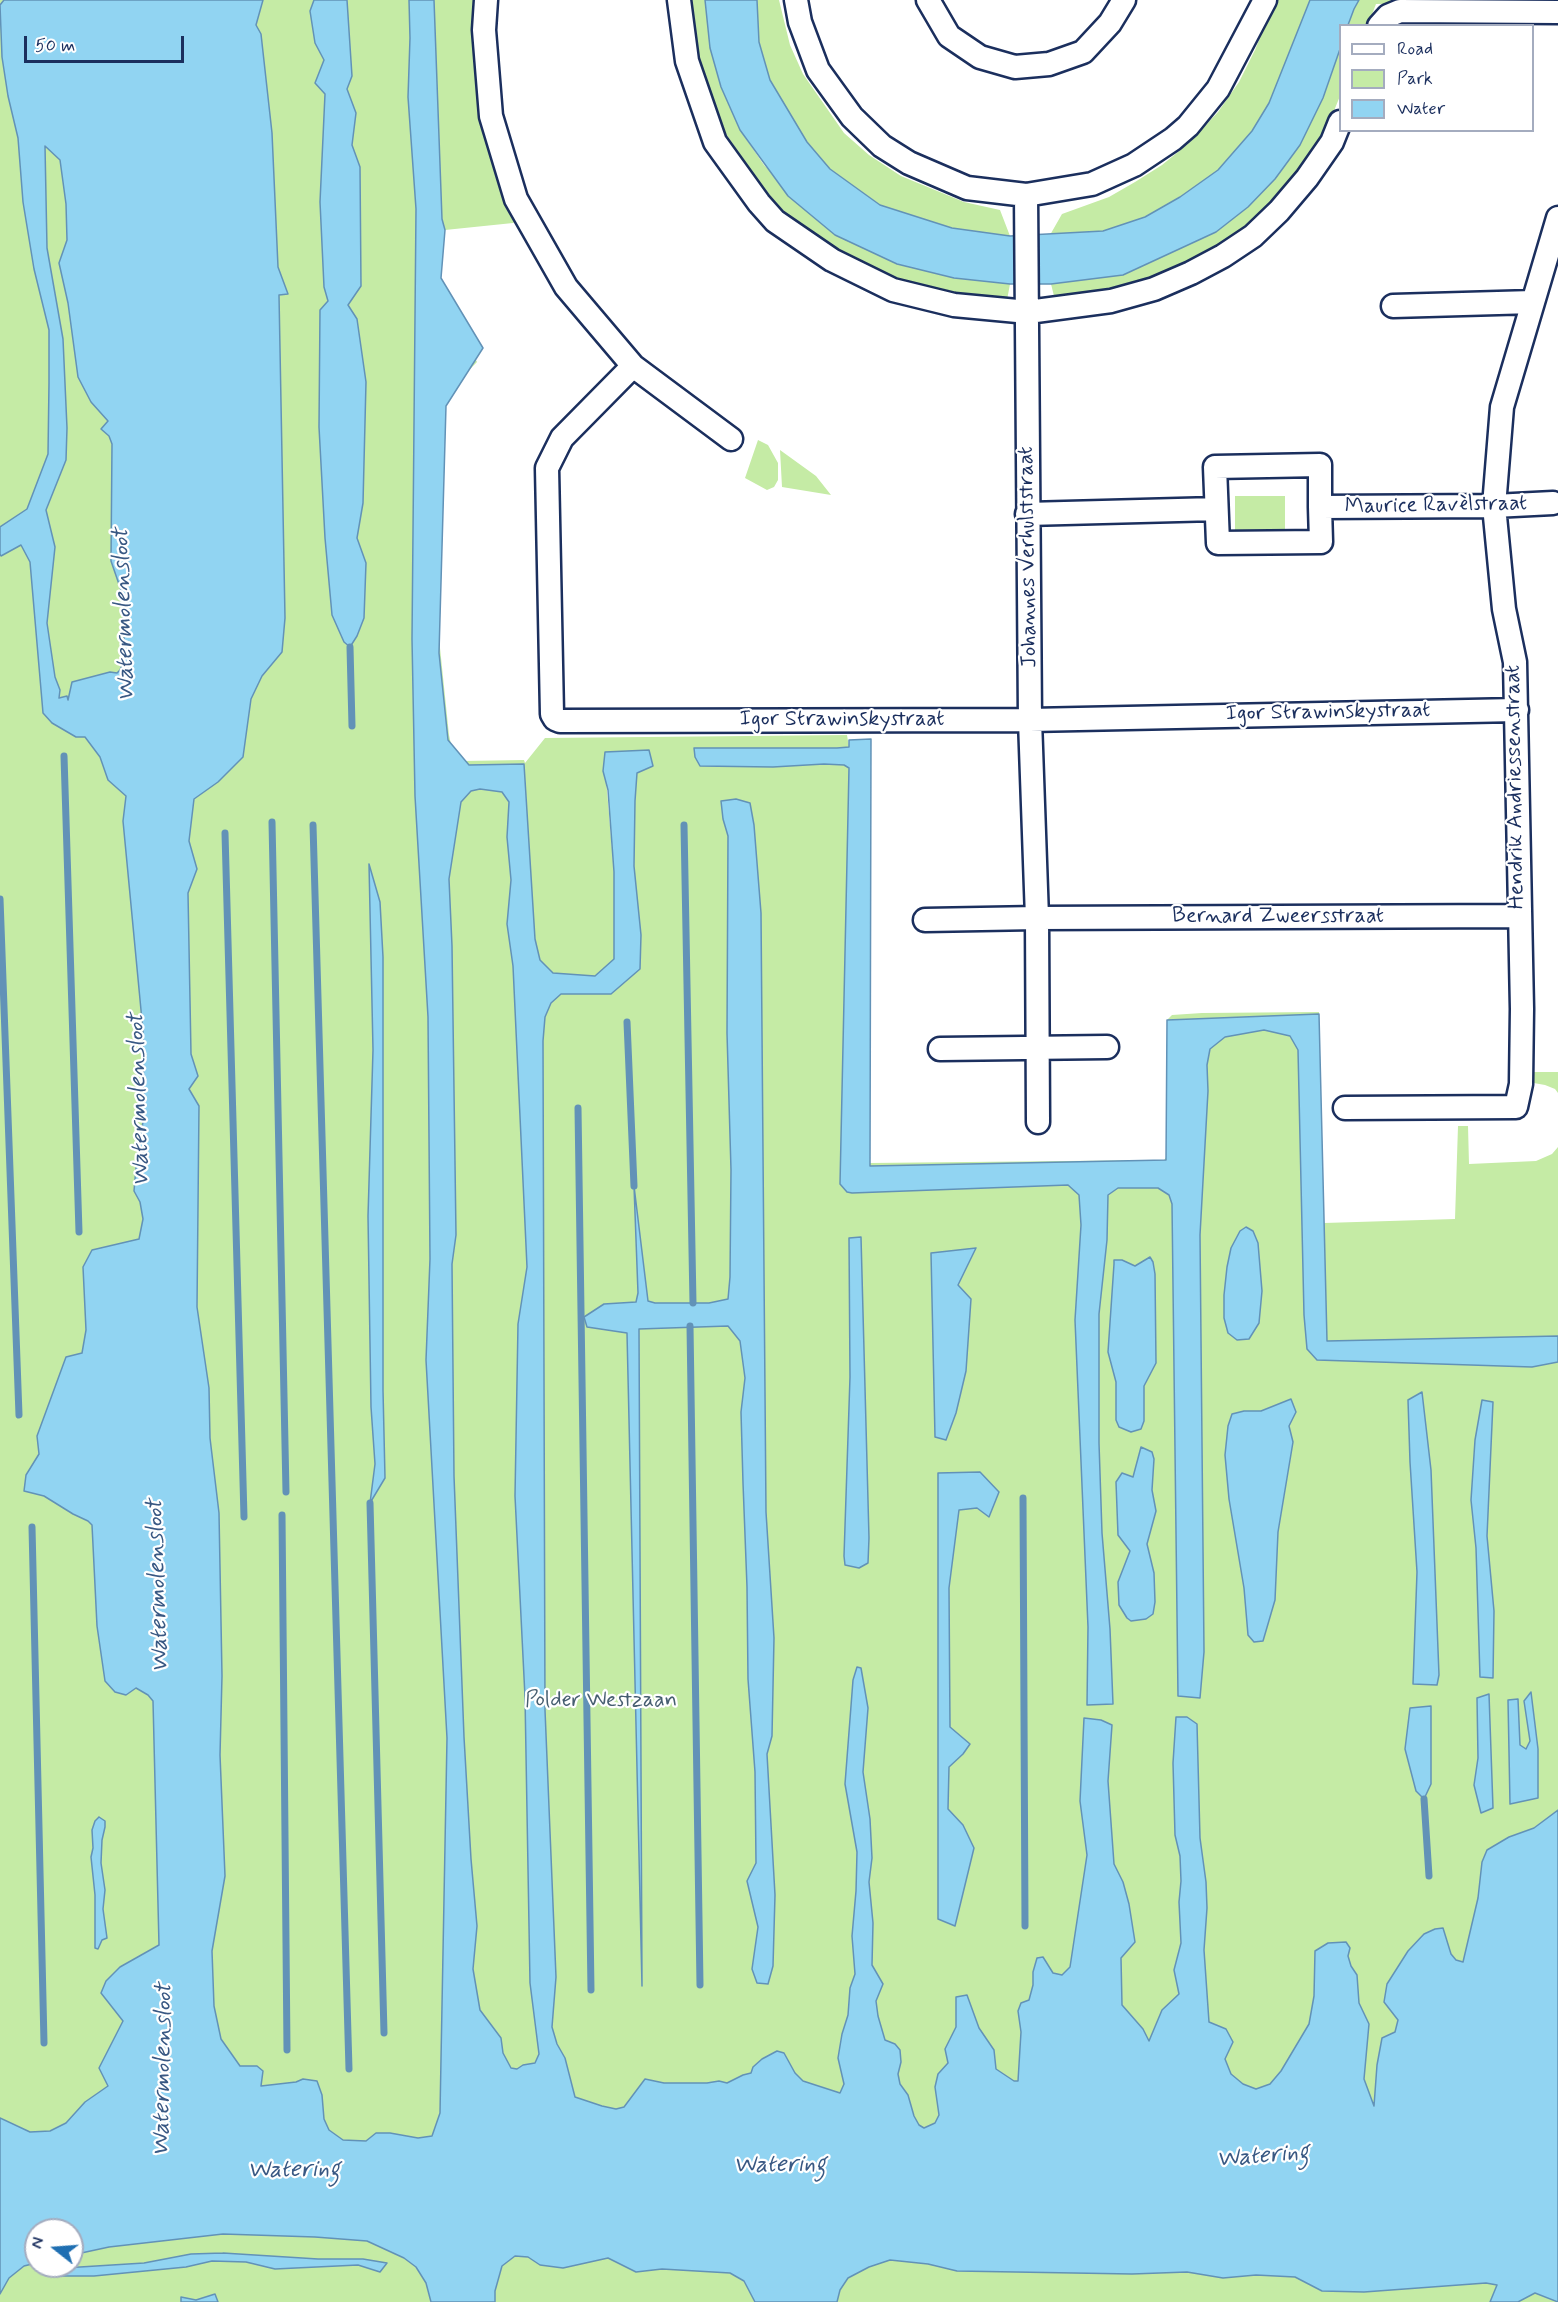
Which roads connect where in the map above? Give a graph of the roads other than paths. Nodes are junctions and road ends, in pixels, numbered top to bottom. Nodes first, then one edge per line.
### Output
1 (486, 0) edge
2 (679, 0) edge
3 (796, 0) edge
4 (928, 0) edge
5 (1124, 0) edge
6 (1247, 0) edge
7 (1265, 0) edge
8 (1558, 12) edge
9 (1381, 24) edge
10 (1232, 65) junction
11 (1339, 126) edge
12 (1026, 195) junction
13 (1558, 218) edge
14 (1028, 302) junction
15 (1533, 302) junction
16 (1393, 306) dead end
17 (633, 366) junction
18 (731, 439) dead end
19 (1553, 503) dead end
20 (1494, 506) junction
21 (1320, 507) junction
22 (1216, 509) junction
23 (1028, 514) junction
24 (1517, 710) junction
25 (1030, 720) junction
26 (1519, 916) junction
27 (1037, 918) junction
28 (925, 920) dead end
29 (1107, 1047) dead end
30 (940, 1049) dead end
31 (1039, 1049) junction
32 (1345, 1108) dead end
33 (1038, 1122) dead end

1 - 17 street
2 - 14 street
3 - 12 street
4 - 5 street
6 - 10 street
7 - 10 street
8 - 9 street
10 - 12 street
11 - 14 street
12 - 14 street, Johannes Verhulststraat
13 - 15 street, Hendrik Andriessenstraat
14 - 23 street, Johannes Verhulststraat
15 - 16 street
15 - 20 street, Hendrik Andriessenstraat
17 - 18 street
17 - 25 street, Igor Strawinskystraat
19 - 20 street, Maurice Ravèlstraat
20 - 21 street, Maurice Ravèlstraat
20 - 24 street, Hendrik Andriessenstraat
21 - 22 street, Maurice Ravèlstraat
21 - 22 street, Maurice Ravèlstraat
22 - 23 street
23 - 25 street, Johannes Verhulststraat
24 - 25 street, Igor Strawinskystraat
24 - 26 street, Hendrik Andriessenstraat
25 - 27 street, Johannes Verhulststraat
26 - 27 street, Bernard Zweersstraat
26 - 32 street, Hendrik Andriessenstraat
27 - 28 street
27 - 31 street, Johannes Verhulststraat
29 - 31 street
30 - 31 street
31 - 33 street, Johannes Verhulststraat

